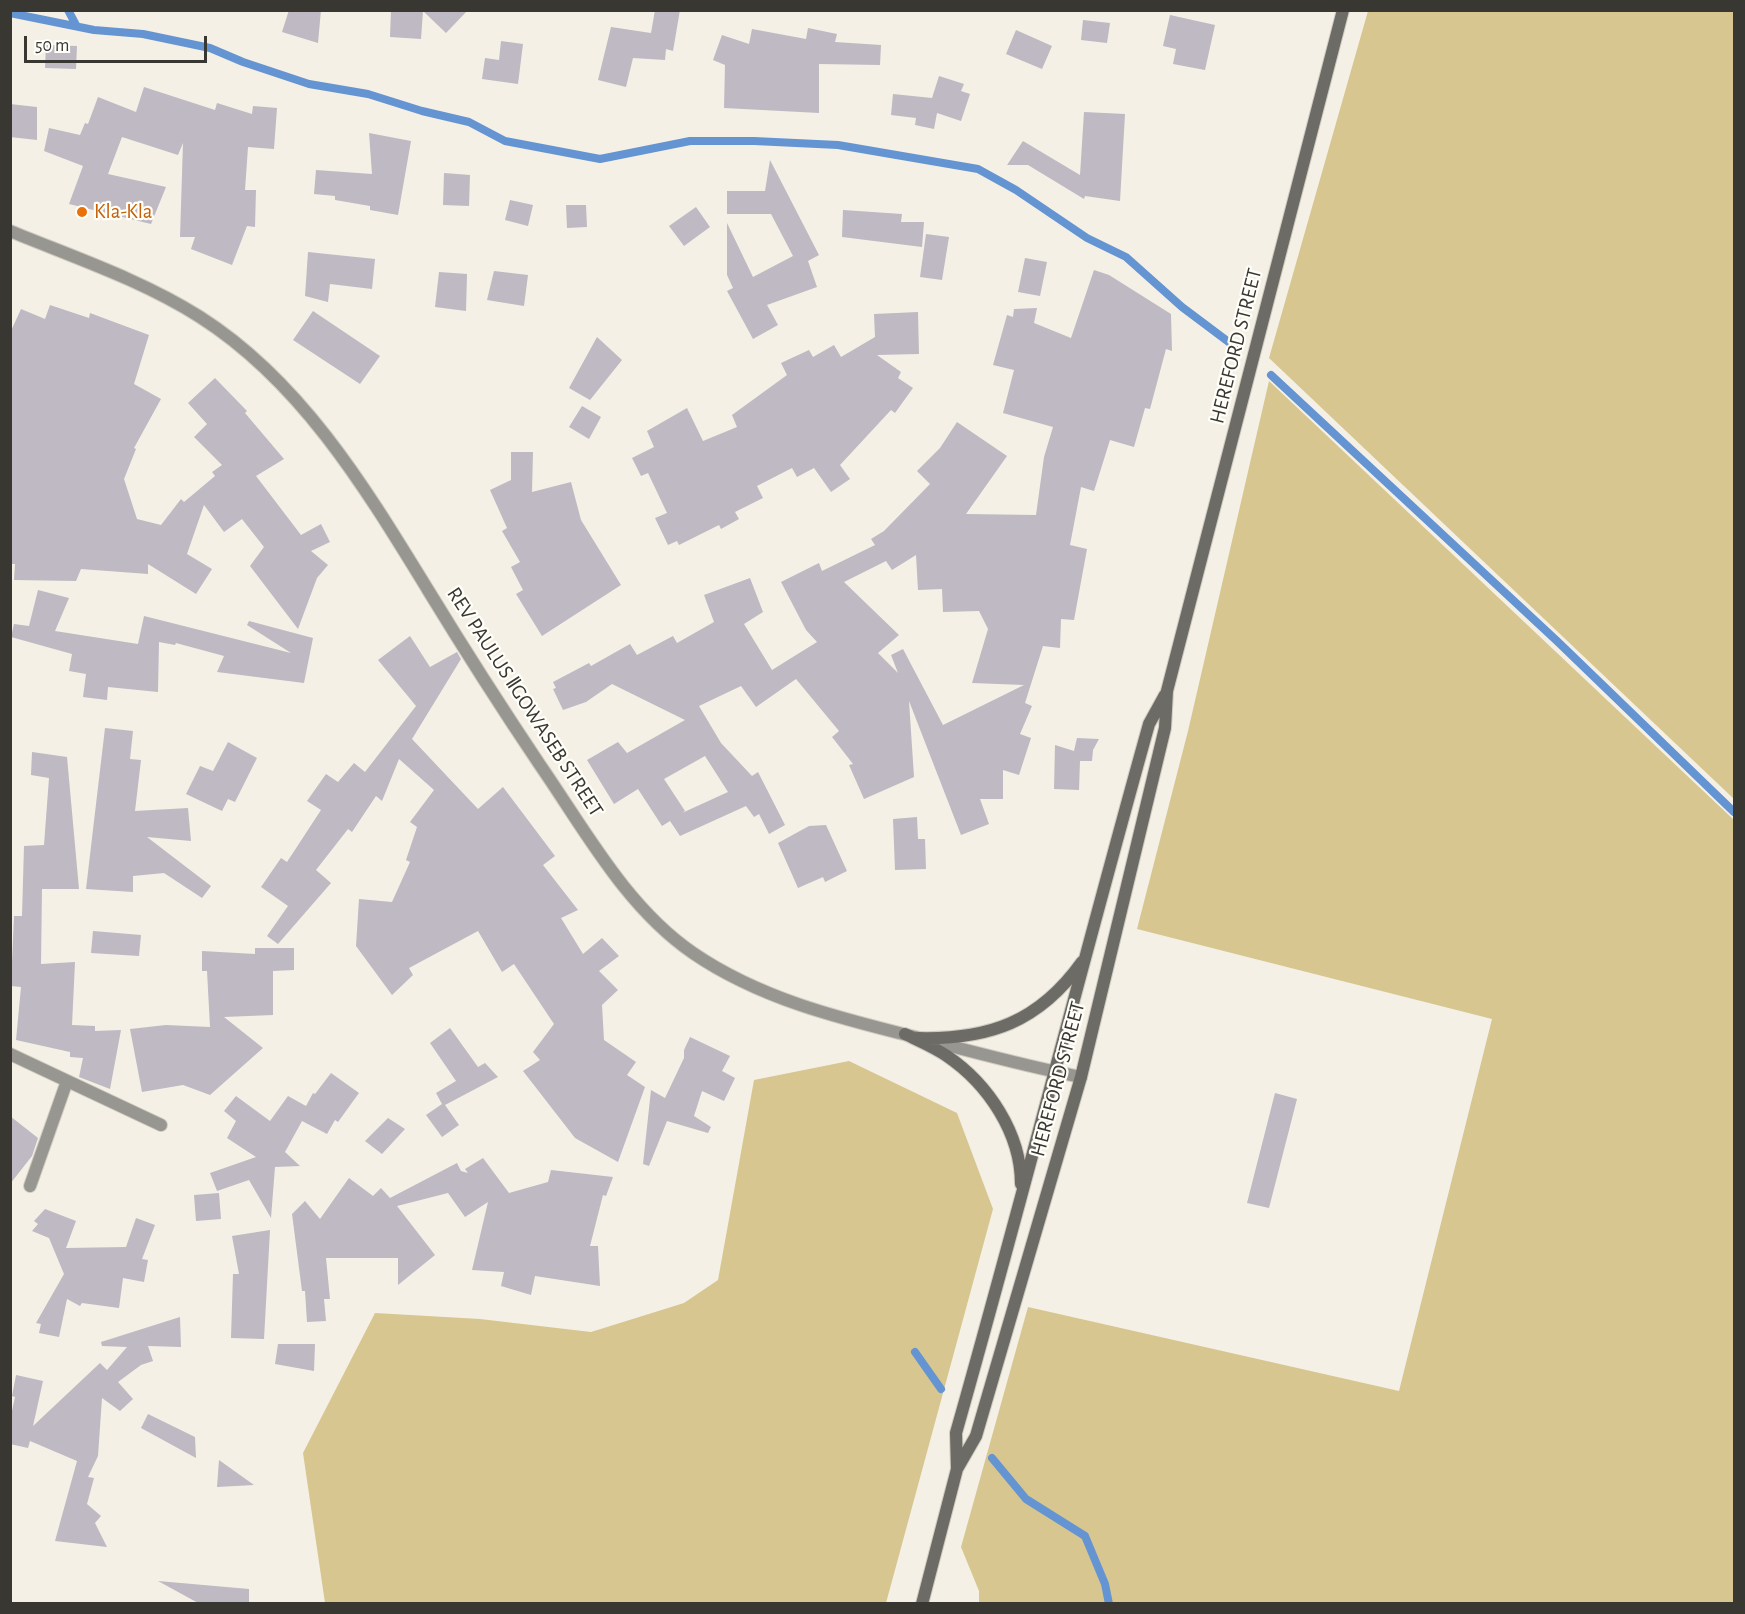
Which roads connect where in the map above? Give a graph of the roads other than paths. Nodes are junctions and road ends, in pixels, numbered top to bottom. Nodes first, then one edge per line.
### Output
1 (1343, 10) edge
2 (10, 231) edge
3 (1167, 691) junction
4 (1087, 954) junction
5 (911, 1036) junction
6 (10, 1054) edge
7 (1053, 1072) junction
8 (1081, 1077) junction
9 (67, 1081) junction
10 (160, 1125) dead end
11 (30, 1186) dead end
12 (1022, 1201) junction
13 (957, 1469) junction
14 (922, 1604) edge

1 - 3 main road, HEREFORD STREET
2 - 5 street, REV PAULUS ǁGOWASEB STREET
3 - 4 main road, HEREFORD STREET
3 - 8 main road, HEREFORD STREET
4 - 5 main road
4 - 7 main road, HEREFORD STREET
5 - 7 street, REV PAULUS ǁGOWASEB STREET
5 - 12 main road
6 - 9 street
7 - 8 street, REV PAULUS ǁGOWASEB STREET
7 - 12 main road, HEREFORD STREET
8 - 13 main road, HEREFORD STREET
9 - 10 street
9 - 11 street
12 - 13 main road, HEREFORD STREET
13 - 14 main road, HEREFORD STREET

